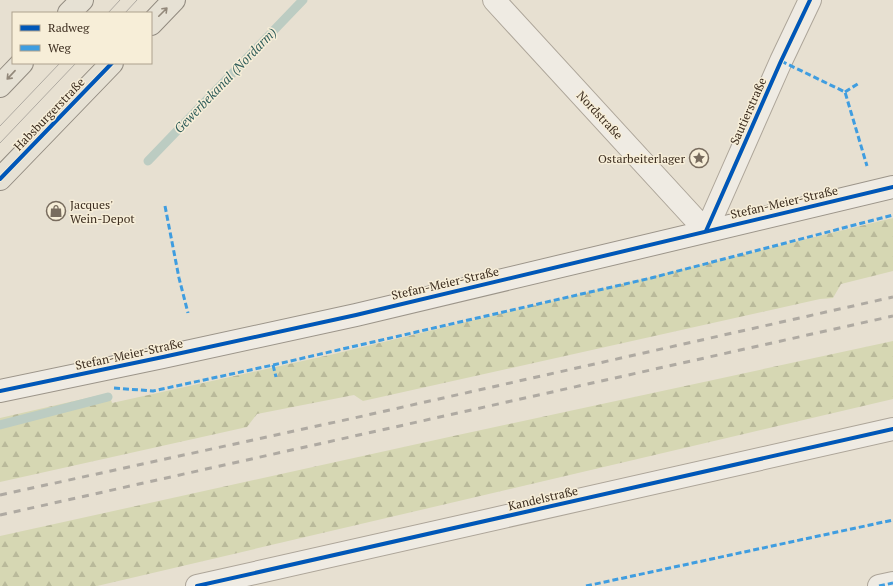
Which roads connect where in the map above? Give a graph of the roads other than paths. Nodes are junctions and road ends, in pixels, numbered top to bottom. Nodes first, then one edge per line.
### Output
1 (82, 0) edge
2 (174, 0) edge
3 (494, 0) edge
4 (810, 0) edge
5 (70, 12) edge
6 (152, 23) edge
7 (21, 64) edge
8 (111, 64) edge
9 (0, 86) edge
10 (0, 179) edge
11 (893, 187) edge
12 (706, 231) junction
13 (0, 391) edge
14 (893, 429) edge
15 (893, 583) edge
16 (197, 586) edge
17 (879, 586) edge

1 - 5 main road
6 -> 2 main road
3 - 12 street, Nordstraße
4 - 12 street, Sautierstraße
7 -> 9 main road
8 - 10 main road, Habsburgerstraße
11 - 12 street, Stefan-Meier-Straße
12 - 13 street, Stefan-Meier-Straße
14 - 16 street, Kandelstraße
15 - 17 street

